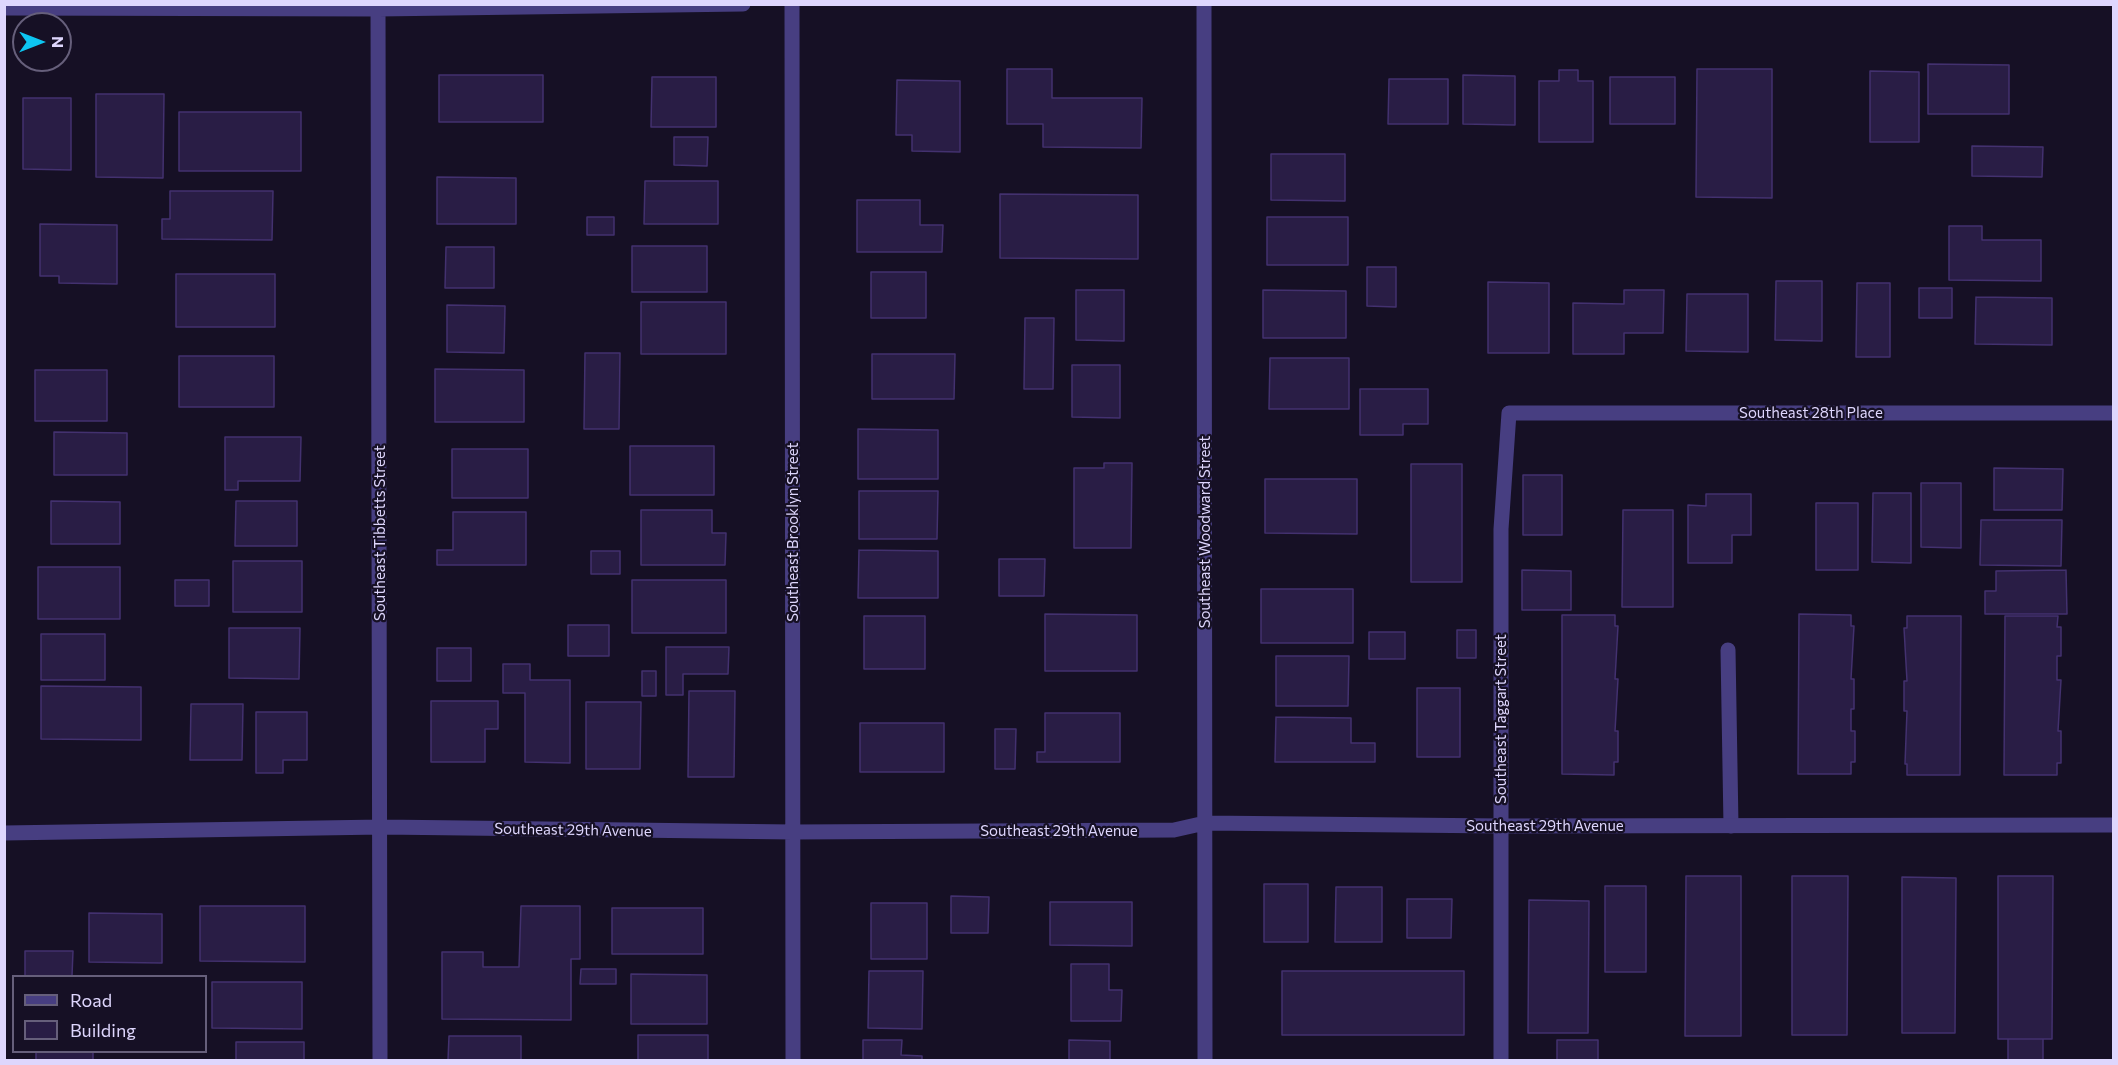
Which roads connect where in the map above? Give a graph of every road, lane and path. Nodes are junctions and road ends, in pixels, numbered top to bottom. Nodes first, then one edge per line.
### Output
1 (743, 4) edge
2 (792, 4) edge
3 (1204, 4) edge
4 (378, 7) edge
5 (4, 8) edge
6 (1509, 413) joint
7 (2114, 413) edge
8 (1728, 650) dead end
9 (1205, 823) junction
10 (1731, 825) junction
11 (2114, 825) edge
12 (1501, 826) junction
13 (381, 827) junction
14 (793, 832) junction
15 (4, 833) edge
16 (380, 1060) edge
17 (793, 1060) edge
18 (1205, 1060) edge
19 (1501, 1060) edge

1 - 4 street
2 - 14 street, Southeast Brooklyn Street
3 - 9 street, Southeast Woodward Street
4 - 5 street
4 - 13 street, Southeast Tibbetts Street
6 - 7 street, Southeast 28th Place
6 - 12 street, Southeast Taggart Street
8 - 10 street
9 - 12 street, Southeast 29th Avenue
9 - 14 street, Southeast 29th Avenue
9 - 18 street, Southeast Woodward Street
10 - 11 street, Southeast 29th Avenue
10 - 12 street, Southeast 29th Avenue
12 - 19 street, Southeast Taggart Street
13 - 14 street, Southeast 29th Avenue
13 - 15 street, Southeast 29th Avenue
13 - 16 street, Southeast Tibbetts Street
14 - 17 street, Southeast Brooklyn Street

